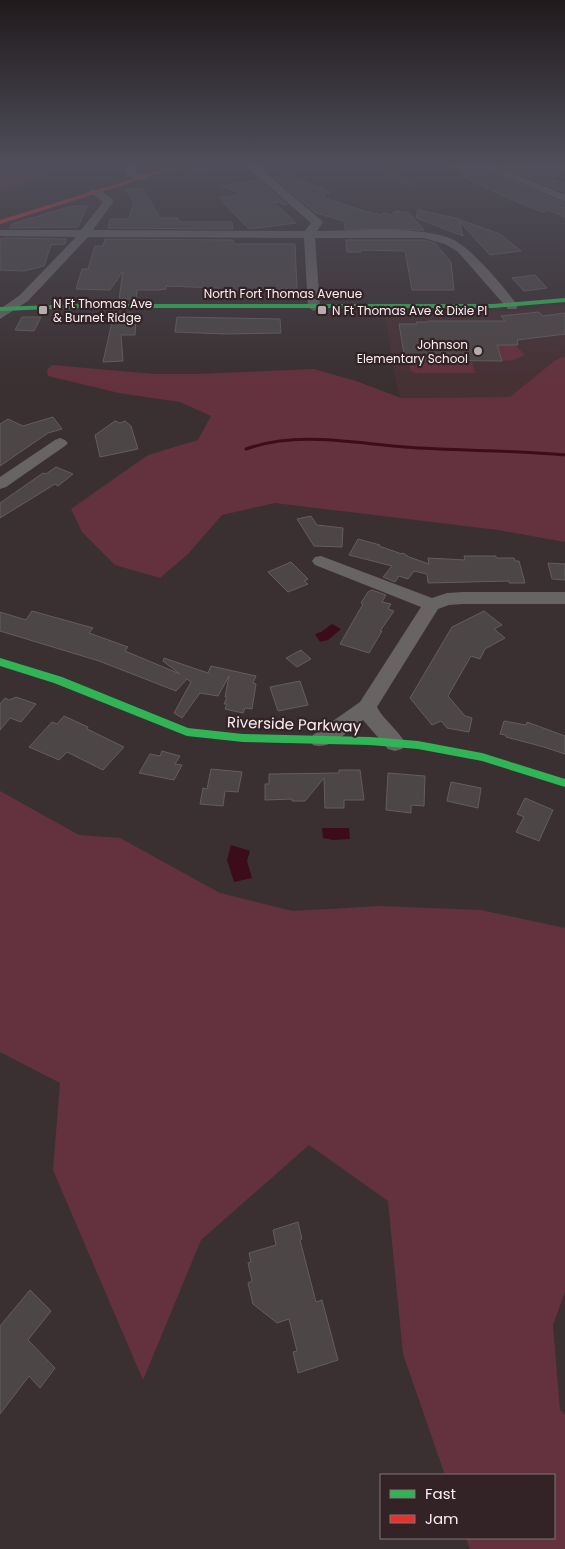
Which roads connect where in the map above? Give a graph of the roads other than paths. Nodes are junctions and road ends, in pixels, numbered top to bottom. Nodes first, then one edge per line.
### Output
1 (82, 236) edge
2 (309, 236) edge
3 (425, 236) edge
4 (565, 294) edge
5 (565, 300) edge
6 (510, 303) junction
7 (313, 304) junction
8 (6, 307) edge
9 (60, 443) dead end
10 (0, 484) edge
11 (321, 562) dead end
12 (565, 598) edge
13 (432, 605) junction
14 (0, 662) edge
15 (367, 707) junction
16 (320, 740) junction
17 (395, 743) junction
18 (565, 783) edge

1 - 8 street
2 - 7 street
3 - 6 street
4 - 6 street, North Fort Thomas Avenue
5 - 6 street, North Fort Thomas Avenue
6 - 7 street, North Fort Thomas Avenue
7 - 8 street, North Fort Thomas Avenue
9 - 10 street
11 - 13 street
12 - 13 street
13 - 15 street
14 - 16 street, Riverside Parkway
15 - 16 street
15 - 17 street
16 - 17 street, Riverside Parkway
17 - 18 street, Riverside Parkway

